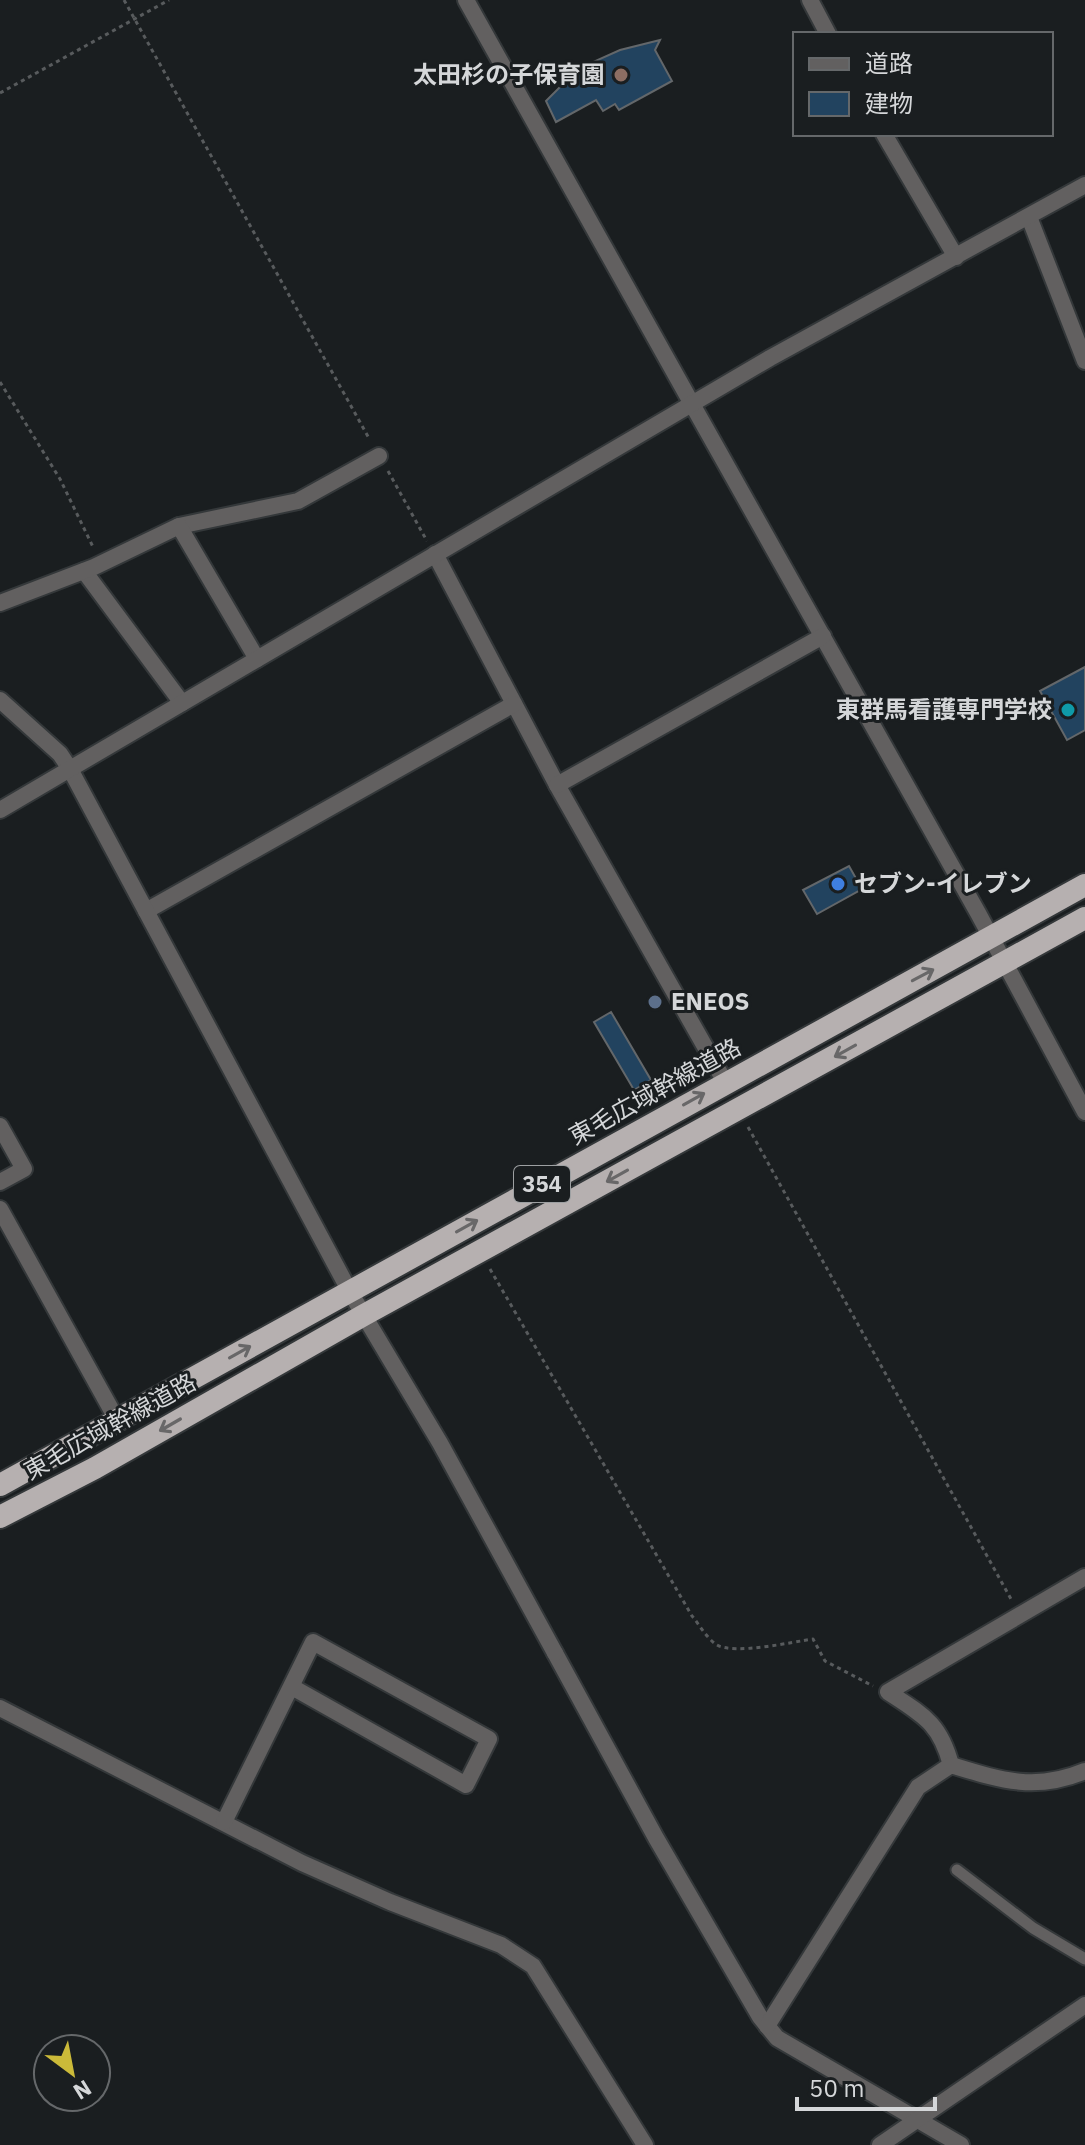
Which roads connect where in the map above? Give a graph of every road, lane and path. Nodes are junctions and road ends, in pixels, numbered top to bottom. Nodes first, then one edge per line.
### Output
1 (124, 0) edge
2 (169, 0) edge
3 (466, 0) edge
4 (810, 0) edge
5 (135, 19) junction
6 (827, 32) edge
7 (0, 93) edge
8 (885, 136) edge
9 (1085, 185) edge
10 (1029, 217) junction
11 (956, 257) junction
12 (1085, 361) edge
13 (0, 382) edge
14 (692, 404) junction
15 (379, 456) junction
16 (179, 526) junction
17 (435, 554) junction
18 (101, 563) junction
19 (84, 571) junction
20 (0, 603) edge
21 (823, 636) junction
22 (257, 659) junction
23 (0, 700) edge
24 (182, 703) junction
25 (514, 704) junction
26 (70, 769) junction
27 (557, 785) junction
28 (0, 810) edge
29 (1085, 885) edge
30 (146, 911) junction
31 (1085, 918) edge
32 (992, 938) junction
33 (1003, 964) junction
34 (725, 1082) junction
35 (738, 1110) junction
36 (1085, 1112) edge
37 (0, 1126) edge
38 (0, 1182) edge
39 (0, 1209) edge
40 (480, 1251) junction
41 (350, 1292) junction
42 (364, 1315) junction
43 (117, 1420) junction
44 (0, 1485) edge
45 (0, 1517) edge
46 (1085, 1577) edge
47 (1019, 1614) junction
48 (292, 1687) junction
49 (888, 1692) junction
50 (0, 1708) edge
51 (951, 1765) junction
52 (1085, 1771) edge
53 (224, 1822) junction
54 (957, 1870) dead end
55 (1085, 1959) edge
56 (1085, 2005) edge
57 (767, 2026) junction
58 (921, 2120) junction
59 (645, 2145) edge
60 (880, 2145) edge
61 (961, 2145) edge

1 - 5 path
2 - 5 path
3 - 14 street
4 - 6 street
5 - 7 path
5 - 15 path
8 - 11 street
9 - 10 street
10 - 11 street
10 - 12 street
11 - 14 street
13 - 18 path
14 - 17 street
14 - 21 street
15 - 16 street
15 - 17 path
16 - 18 street
16 - 22 street
17 - 22 street
17 - 25 street
18 - 19 street
19 - 20 street
19 - 24 street
21 - 27 street
21 - 32 street
22 - 24 street
23 - 26 street
24 - 26 street
25 - 27 street
25 - 30 street
26 - 28 street
26 - 30 street
27 - 34 street
29 - 32 highway, 東毛広域幹線道路 / 354
30 - 41 street
31 - 33 highway, 東毛広域幹線道路 / 354
32 - 33 street
34 -> 32 highway, 東毛広域幹線道路 / 354
33 -> 35 highway, 東毛広域幹線道路 / 354
33 - 36 street
41 -> 34 highway, 東毛広域幹線道路 / 354
35 -> 40 highway, 東毛広域幹線道路 / 354
35 - 47 path
37 - 38 street
39 - 43 street
40 - 42 highway, 東毛広域幹線道路 / 354
40 - 49 path
41 - 42 street
43 -> 41 highway, 東毛広域幹線道路 / 354
42 -> 45 highway, 東毛広域幹線道路 / 354
42 - 57 street
43 - 44 highway, 東毛広域幹線道路 / 354
46 - 47 street
47 - 49 street
48 - 48 street
48 - 53 street
49 - 51 street
50 - 53 street
51 - 52 street
51 - 57 street
53 - 59 street
54 - 55 lane
56 - 58 street
57 - 58 street
58 - 60 street
58 - 61 street

